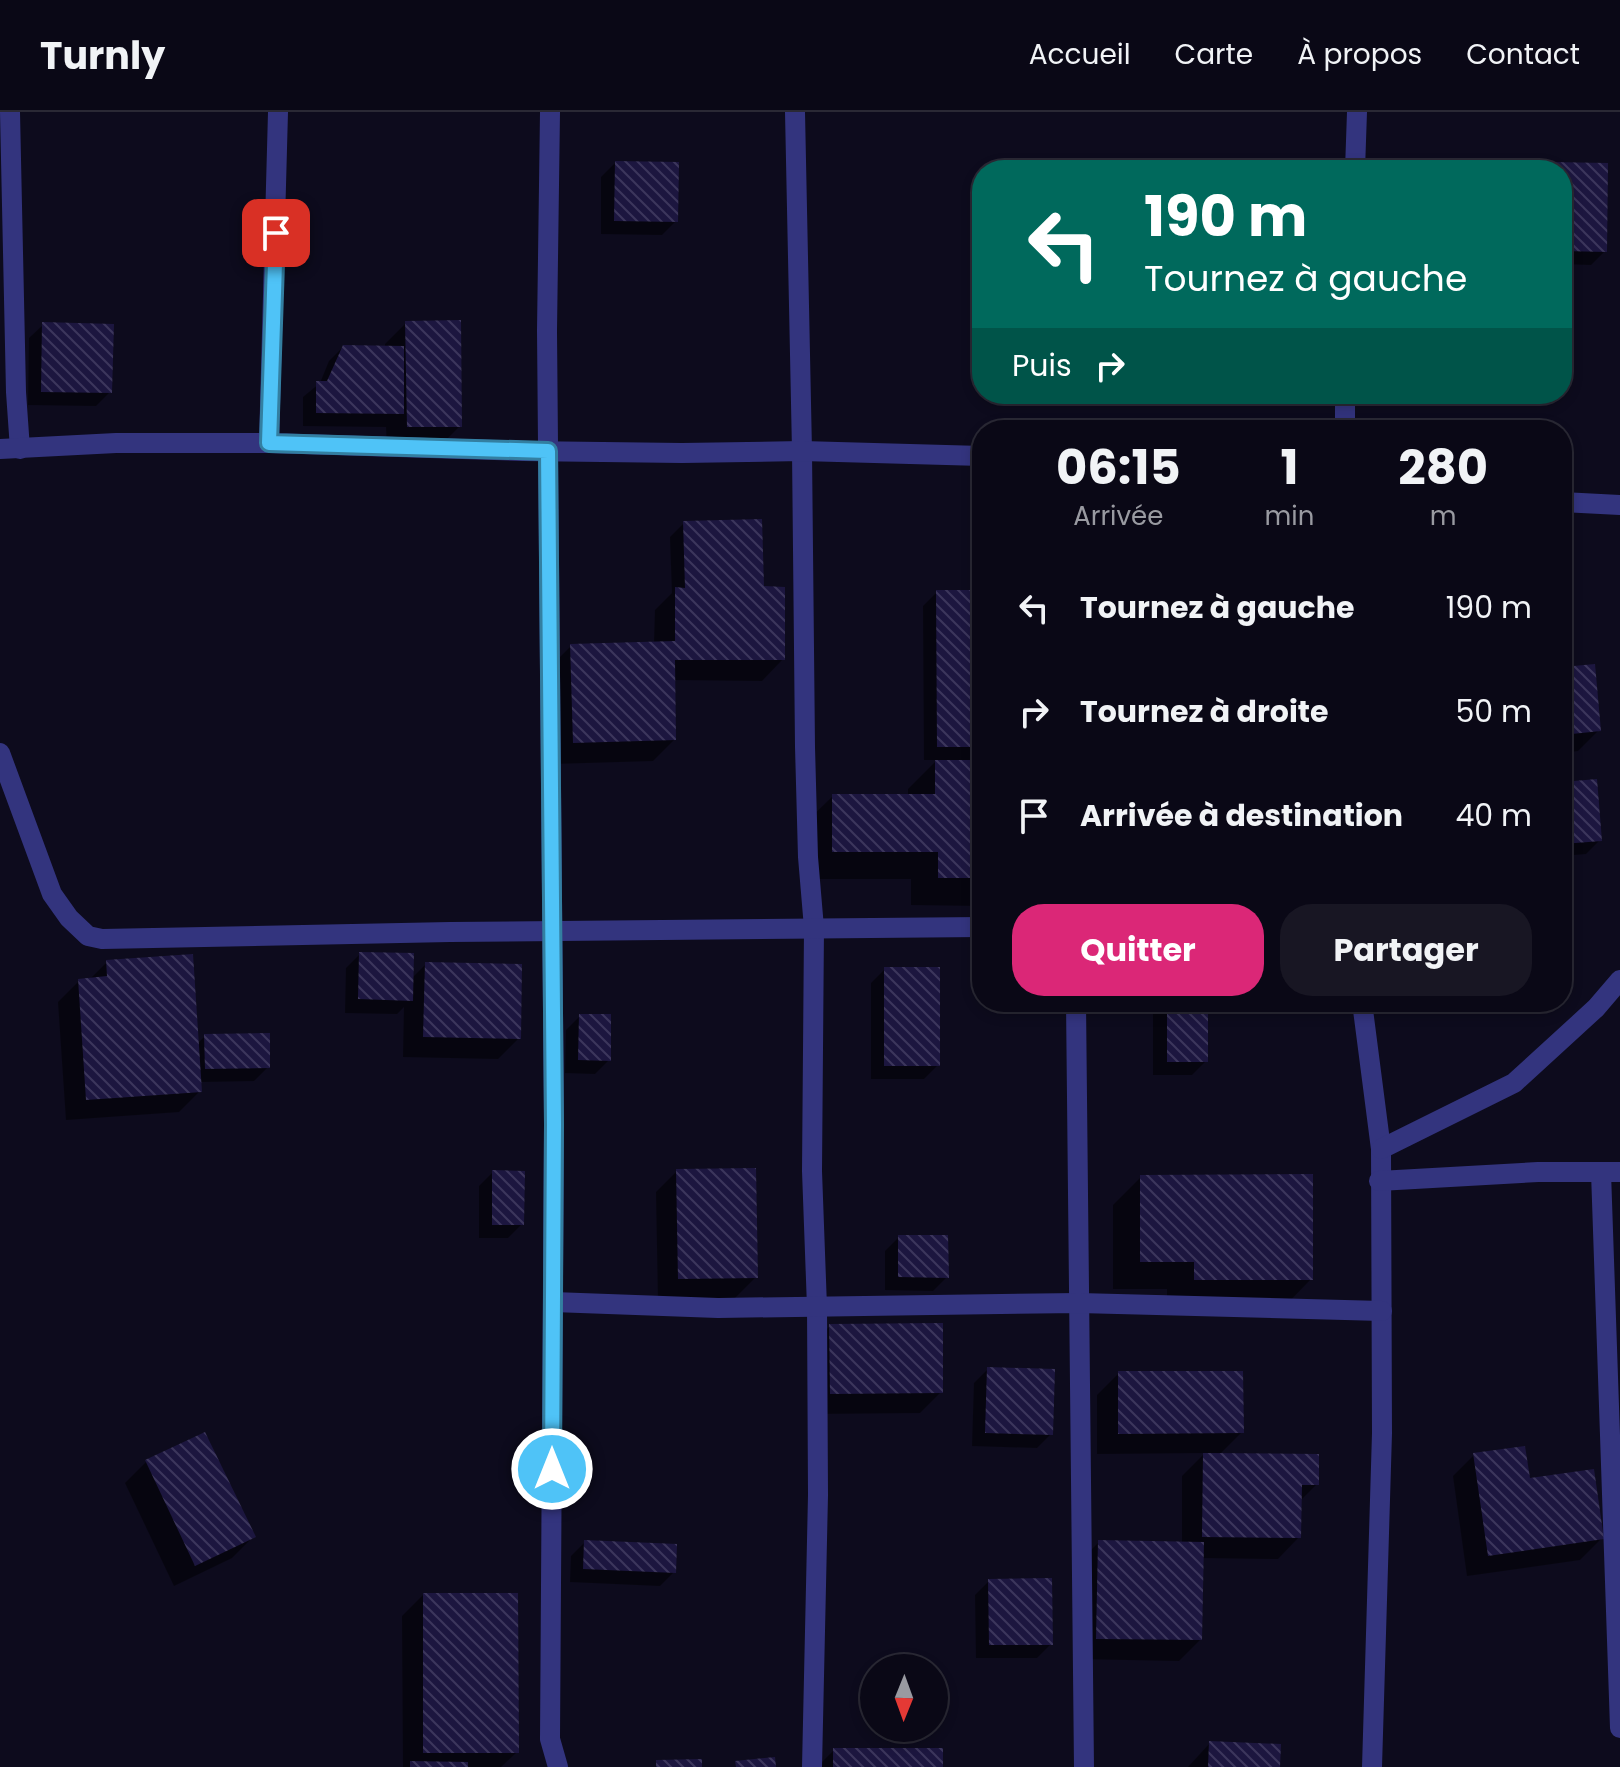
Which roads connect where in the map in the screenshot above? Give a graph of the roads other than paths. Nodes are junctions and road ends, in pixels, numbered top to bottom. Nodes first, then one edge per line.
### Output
1 (10, 112) edge
2 (278, 112) edge
3 (550, 112) edge
4 (795, 112) edge
5 (1357, 112) edge
6 (1355, 160) edge
7 (269, 443) junction
8 (10, 449) edge
9 (548, 451) junction
10 (802, 451) junction
11 (972, 456) edge
12 (1572, 503) edge
13 (1620, 505) edge
14 (0, 753) edge
15 (972, 927) edge
16 (814, 928) junction
17 (553, 931) junction
18 (1620, 980) edge
19 (1076, 1012) edge
20 (1363, 1012) edge
21 (1381, 1149) junction
22 (1610, 1172) edge
23 (1379, 1181) junction
24 (553, 1302) junction
25 (1079, 1303) junction
26 (817, 1307) junction
27 (1382, 1311) junction
28 (1620, 1728) edge
29 (558, 1767) edge
30 (812, 1767) edge
31 (1084, 1767) edge
32 (1372, 1767) edge

1 - 8 street
2 - 7 street
3 - 9 street
4 - 10 street
5 - 6 street
7 - 8 street
7 - 9 street
9 - 10 street
9 - 17 street
10 - 11 street
10 - 16 street
12 - 13 street
14 - 17 street
15 - 16 street
16 - 17 street
16 - 26 street
17 - 24 street
18 - 21 street
19 - 25 street
20 - 21 street
21 - 23 street
22 - 23 street
22 - 28 street
23 - 27 street
24 - 26 street
24 - 29 street
25 - 26 street
25 - 27 street
25 - 31 street
26 - 30 street
27 - 32 street

